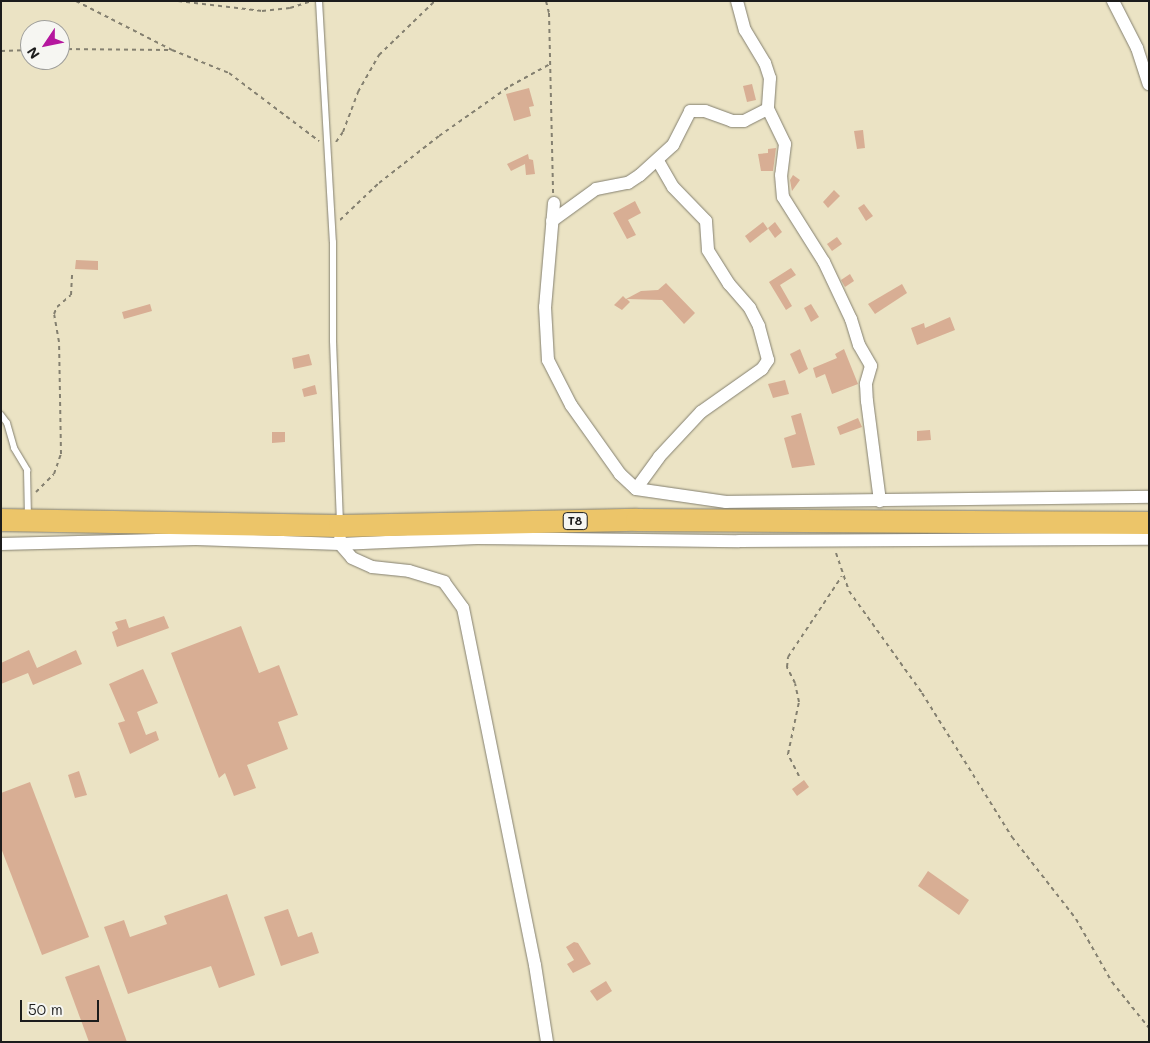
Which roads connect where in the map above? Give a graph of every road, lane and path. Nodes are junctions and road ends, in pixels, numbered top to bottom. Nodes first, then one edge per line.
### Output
1 (76, 1) edge
2 (178, 1) edge
3 (311, 1) edge
4 (319, 1) edge
5 (435, 1) edge
6 (546, 1) edge
7 (737, 1) edge
8 (1113, 1) edge
9 (70, 49) edge
10 (20, 50) edge
11 (172, 50) junction
12 (1, 51) edge
13 (550, 64) junction
14 (1149, 84) edge
15 (768, 109) junction
16 (328, 148) junction
17 (658, 161) junction
18 (554, 203) joint
19 (552, 221) junction
20 (332, 228) junction
21 (72, 274) dead end
22 (1, 415) edge
23 (636, 489) junction
24 (30, 496) junction
25 (1149, 497) edge
26 (880, 501) junction
27 (1, 520) edge
28 (28, 520) junction
29 (1149, 523) edge
30 (340, 535) junction
31 (1149, 539) edge
32 (834, 541) junction
33 (1, 544) edge
34 (842, 576) junction
35 (799, 776) dead end
36 (1149, 1028) edge
37 (547, 1042) edge

1 - 11 path
2 - 3 path
4 - 16 lane
5 - 16 path
6 - 13 path
7 - 15 street
8 - 14 street
9 - 11 path
10 - 12 path
11 - 16 path
13 - 18 path
13 - 20 path
15 - 17 street
15 - 26 street
16 - 20 lane
17 - 19 street
17 - 23 street
18 - 19 street
19 - 23 street
20 - 30 lane
21 - 24 path
22 - 24 lane
23 - 26 street
24 - 28 lane
25 - 26 street
27 - 28 highway, T8
28 - 30 highway, T8
29 - 30 highway, T8
30 - 32 street
30 - 33 street
30 - 37 street
31 - 32 street
32 - 34 path
34 - 35 path
34 - 36 path

